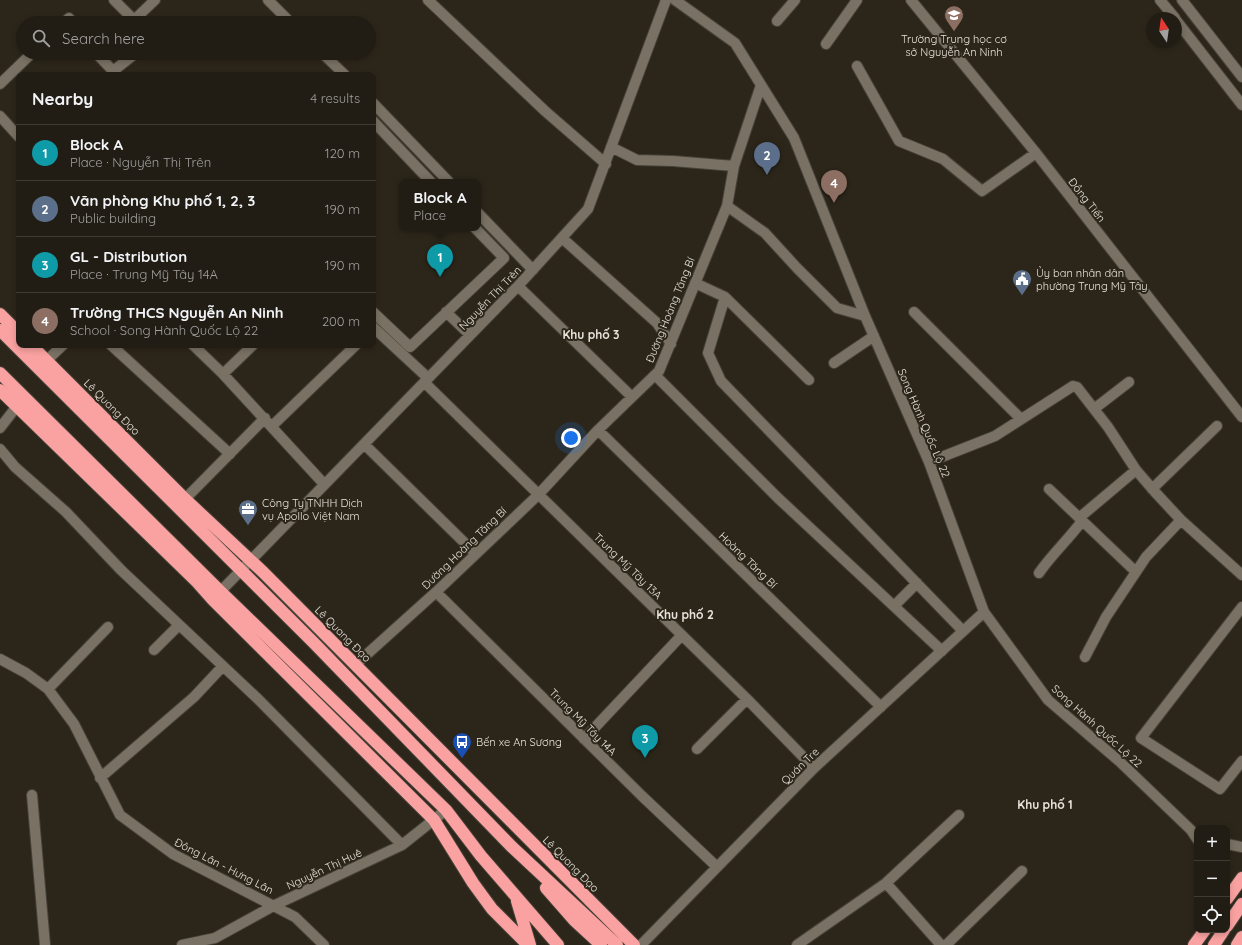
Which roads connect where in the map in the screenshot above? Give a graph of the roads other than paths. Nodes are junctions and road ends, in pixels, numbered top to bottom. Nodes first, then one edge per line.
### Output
1 (114, 0) edge
2 (155, 0) edge
3 (268, 0) edge
4 (428, 0) edge
5 (666, 0) edge
6 (675, 0) edge
7 (795, 0) edge
8 (857, 0) edge
9 (911, 0) edge
10 (1160, 0) edge
11 (1182, 0) edge
12 (1170, 12) edge
13 (1192, 13) junction
14 (130, 16) edge
15 (138, 16) edge
16 (284, 16) edge
17 (1182, 17) edge
18 (778, 21) dead end
19 (1182, 28) edge
20 (826, 44) dead end
21 (25, 60) edge
22 (103, 60) edge
23 (129, 60) edge
24 (329, 60) edge
25 (857, 66) dead end
26 (114, 72) edge
27 (116, 72) edge
28 (342, 72) edge
29 (1242, 77) edge
30 (0, 84) edge
31 (761, 85) junction
32 (1242, 105) edge
33 (376, 106) edge
34 (0, 116) edge
35 (376, 124) edge
36 (16, 134) edge
37 (611, 146) junction
38 (1036, 153) junction
39 (606, 164) junction
40 (734, 166) junction
41 (428, 179) edge
42 (445, 179) edge
43 (727, 206) junction
44 (481, 216) edge
45 (478, 231) edge
46 (562, 238) junction
47 (533, 270) junction
48 (695, 283) junction
49 (518, 286) junction
50 (725, 297) junction
51 (446, 312) junction
52 (914, 312) dead end
53 (0, 314) edge
54 (376, 315) edge
55 (865, 316) junction
56 (0, 330) edge
57 (16, 330) edge
58 (376, 331) edge
59 (470, 335) junction
60 (874, 336) junction
61 (671, 344) junction
62 (16, 346) edge
63 (18, 348) edge
64 (34, 348) edge
65 (60, 348) edge
66 (114, 348) edge
67 (196, 348) edge
68 (250, 348) edge
69 (353, 348) edge
70 (46, 361) junction
71 (834, 363) dead end
72 (0, 373) edge
73 (223, 374) junction
74 (655, 375) junction
75 (426, 380) junction
76 (809, 380) dead end
77 (1129, 382) dead end
78 (0, 390) edge
79 (632, 397) junction
80 (17, 406) junction
81 (1094, 409) junction
82 (1242, 417) edge
83 (1021, 419) junction
84 (268, 422) junction
85 (1217, 426) dead end
86 (0, 428) edge
87 (598, 430) junction
88 (364, 444) junction
89 (0, 449) edge
90 (230, 454) junction
91 (929, 462) junction
92 (1136, 470) junction
93 (324, 484) junction
94 (1048, 489) dead end
95 (1152, 489) junction
96 (538, 495) junction
97 (185, 499) junction
98 (1080, 520) junction
99 (1181, 520) junction
100 (476, 554) junction
101 (250, 560) junction
102 (240, 571) junction
103 (1136, 572) junction
104 (1039, 573) dead end
105 (1242, 575) edge
106 (917, 583) junction
107 (436, 592) junction
108 (217, 595) junction
109 (894, 606) junction
110 (1242, 609) edge
111 (984, 612) junction
112 (179, 625) junction
113 (108, 627) dead end
114 (963, 631) junction
115 (322, 632) junction
116 (681, 636) junction
117 (313, 642) junction
118 (154, 650) dead end
119 (942, 651) junction
120 (1084, 657) dead end
121 (0, 659) edge
122 (355, 665) junction
123 (223, 666) junction
124 (48, 689) junction
125 (747, 699) junction
126 (881, 707) junction
127 (584, 739) junction
128 (697, 749) dead end
129 (1242, 761) edge
130 (814, 768) junction
131 (100, 778) junction
132 (32, 796) dead end
133 (446, 810) junction
134 (959, 815) dead end
135 (434, 820) junction
136 (1194, 831) edge
137 (1230, 844) edge
138 (402, 845) junction
139 (1242, 846) edge
140 (512, 847) junction
141 (716, 866) junction
142 (1022, 871) dead end
143 (1242, 878) edge
144 (886, 883) junction
145 (515, 896) junction
146 (1228, 897) edge
147 (1242, 904) edge
148 (274, 905) junction
149 (1230, 922) edge
150 (1202, 933) edge
151 (1222, 933) edge
152 (1242, 938) edge
153 (45, 945) edge
154 (182, 945) edge
155 (324, 945) edge
156 (529, 945) edge
157 (558, 945) edge
158 (600, 945) edge
159 (617, 945) edge
160 (634, 945) edge
161 (641, 945) edge
162 (797, 945) edge
163 (941, 945) edge
164 (946, 945) edge
165 (1194, 945) edge
166 (1214, 945) edge
167 (1237, 945) edge

1 - 14 street
2 - 15 street
3 - 16 street
4 - 39 street
5 - 37 street, Nguyễn Thị Trên
6 - 31 street, Song Hành Quốc Lộ 22
7 - 18 street
8 - 20 street
9 - 38 street, Đồng Tiến
10 - 12 street
11 - 13 street
13 - 17 street
13 - 29 street
19 - 32 street
21 - 30 street
22 - 26 street
23 - 27 street
24 - 28 street
25 - 38 street
31 - 40 street, Đường Hoàng Tăng Bí
31 - 55 street, Song Hành Quốc Lộ 22
33 - 42 street
34 - 36 street
35 - 41 street
37 - 39 street, Nguyễn Thị Trên
37 - 40 street
38 - 82 street, Đồng Tiến
39 - 46 street, Nguyễn Thị Trên
40 - 43 street, Đường Hoàng Tăng Bí
43 - 48 street, Đường Hoàng Tăng Bí
43 - 55 street
44 - 47 street
45 - 51 street
46 - 47 street, Nguyễn Thị Trên
46 - 61 street
47 - 49 street, Nguyễn Thị Trên
48 - 50 street
48 - 61 street, Đường Hoàng Tăng Bí
49 - 59 street, Nguyễn Thị Trên
49 - 79 street
50 - 76 street
50 - 106 street
51 - 54 street
51 - 59 street
52 - 83 street
53 - 57 highway
55 - 60 street, Song Hành Quốc Lộ 22
56 - 62 highway
58 - 75 street, Trung Mỹ Tây 13A
59 - 75 street, Nguyễn Thị Trên
60 - 71 street
60 - 91 street, Song Hành Quốc Lộ 22
61 - 74 street, Đường Hoàng Tăng Bí
63 - 102 highway
64 - 70 highway, Lê Quang Đạo
65 - 70 street
66 - 90 street
67 - 73 street
68 - 73 street
69 - 84 street
70 - 97 highway, Lê Quang Đạo
72 - 108 highway
73 - 84 street
74 - 79 street, Đường Hoàng Tăng Bí
74 - 109 street
75 - 88 street, Nguyễn Thị Trên
75 - 96 street, Trung Mỹ Tây 13A
77 - 81 street
78 - 80 highway
79 - 87 street, Đường Hoàng Tăng Bí
80 - 86 street
80 - 108 highway
81 - 83 street
81 - 92 street
83 - 91 street
84 - 90 street
84 - 93 street
85 - 95 street
87 - 96 street, Đường Hoàng Tăng Bí
87 - 126 street, Hoàng Tăng Bí
88 - 93 street, Nguyễn Thị Trên
88 - 100 street
89 - 112 street
90 - 97 street
91 - 111 street, Song Hành Quốc Lộ 22
92 - 95 street
92 - 98 street
93 - 101 street, Nguyễn Thị Trên
94 - 98 street
95 - 99 street
96 - 100 street, Đường Hoàng Tăng Bí
96 - 116 street, Trung Mỹ Tây 13A
97 - 101 highway, Lê Quang Đạo
98 - 103 street
98 - 104 street
99 - 103 street
99 - 105 street
100 - 107 street, Đường Hoàng Tăng Bí
101 - 102 street, Nguyễn Thị Trên
101 - 115 highway, Lê Quang Đạo
102 - 108 street, Nguyễn Thị Trên
102 - 117 highway
103 - 120 street
106 - 109 street
106 - 114 street
107 - 122 street, Đường Hoàng Tăng Bí
107 - 127 street, Trung Mỹ Tây 14A
108 - 133 highway
108 - 135 highway
109 - 119 street
110 - 129 street
111 - 114 street, Quán Tre
111 - 136 street, Song Hành Quốc Lộ 22
112 - 118 street
112 - 123 street
113 - 124 street
114 - 119 street, Quán Tre
115 - 117 highway
115 - 122 highway, Lê Quang Đạo
116 - 125 street, Trung Mỹ Tây 13A
116 - 127 street
117 - 140 highway
119 - 126 street, Quán Tre
121 - 124 street, Đông Lân - Hưng Lân
122 - 160 highway, Lê Quang Đạo
123 - 131 street
123 - 138 street
124 - 131 street, Đông Lân - Hưng Lân
125 - 128 street
125 - 130 street, Trung Mỹ Tây 13A
126 - 130 street, Quán Tre
127 - 141 street, Trung Mỹ Tây 14A
130 - 141 street, Quán Tre
131 - 148 street, Đông Lân - Hưng Lân
132 - 153 street
133 - 135 street, Nguyễn Thị Huê
133 - 145 highway
134 - 144 street
135 - 138 street, Nguyễn Thị Huê
135 - 156 highway
137 - 139 street
138 - 148 street, Nguyễn Thị Huê
140 - 158 highway
140 - 159 highway
141 - 161 street, Quán Tre
142 - 164 street
143 - 146 highway
144 - 162 street
144 - 163 street
145 - 156 highway
145 - 157 highway
147 - 149 highway
148 - 154 street, Nguyễn Thị Huê
148 - 155 street, Đông Lân - Hưng Lân
150 - 165 highway
151 - 166 highway
152 - 167 highway

